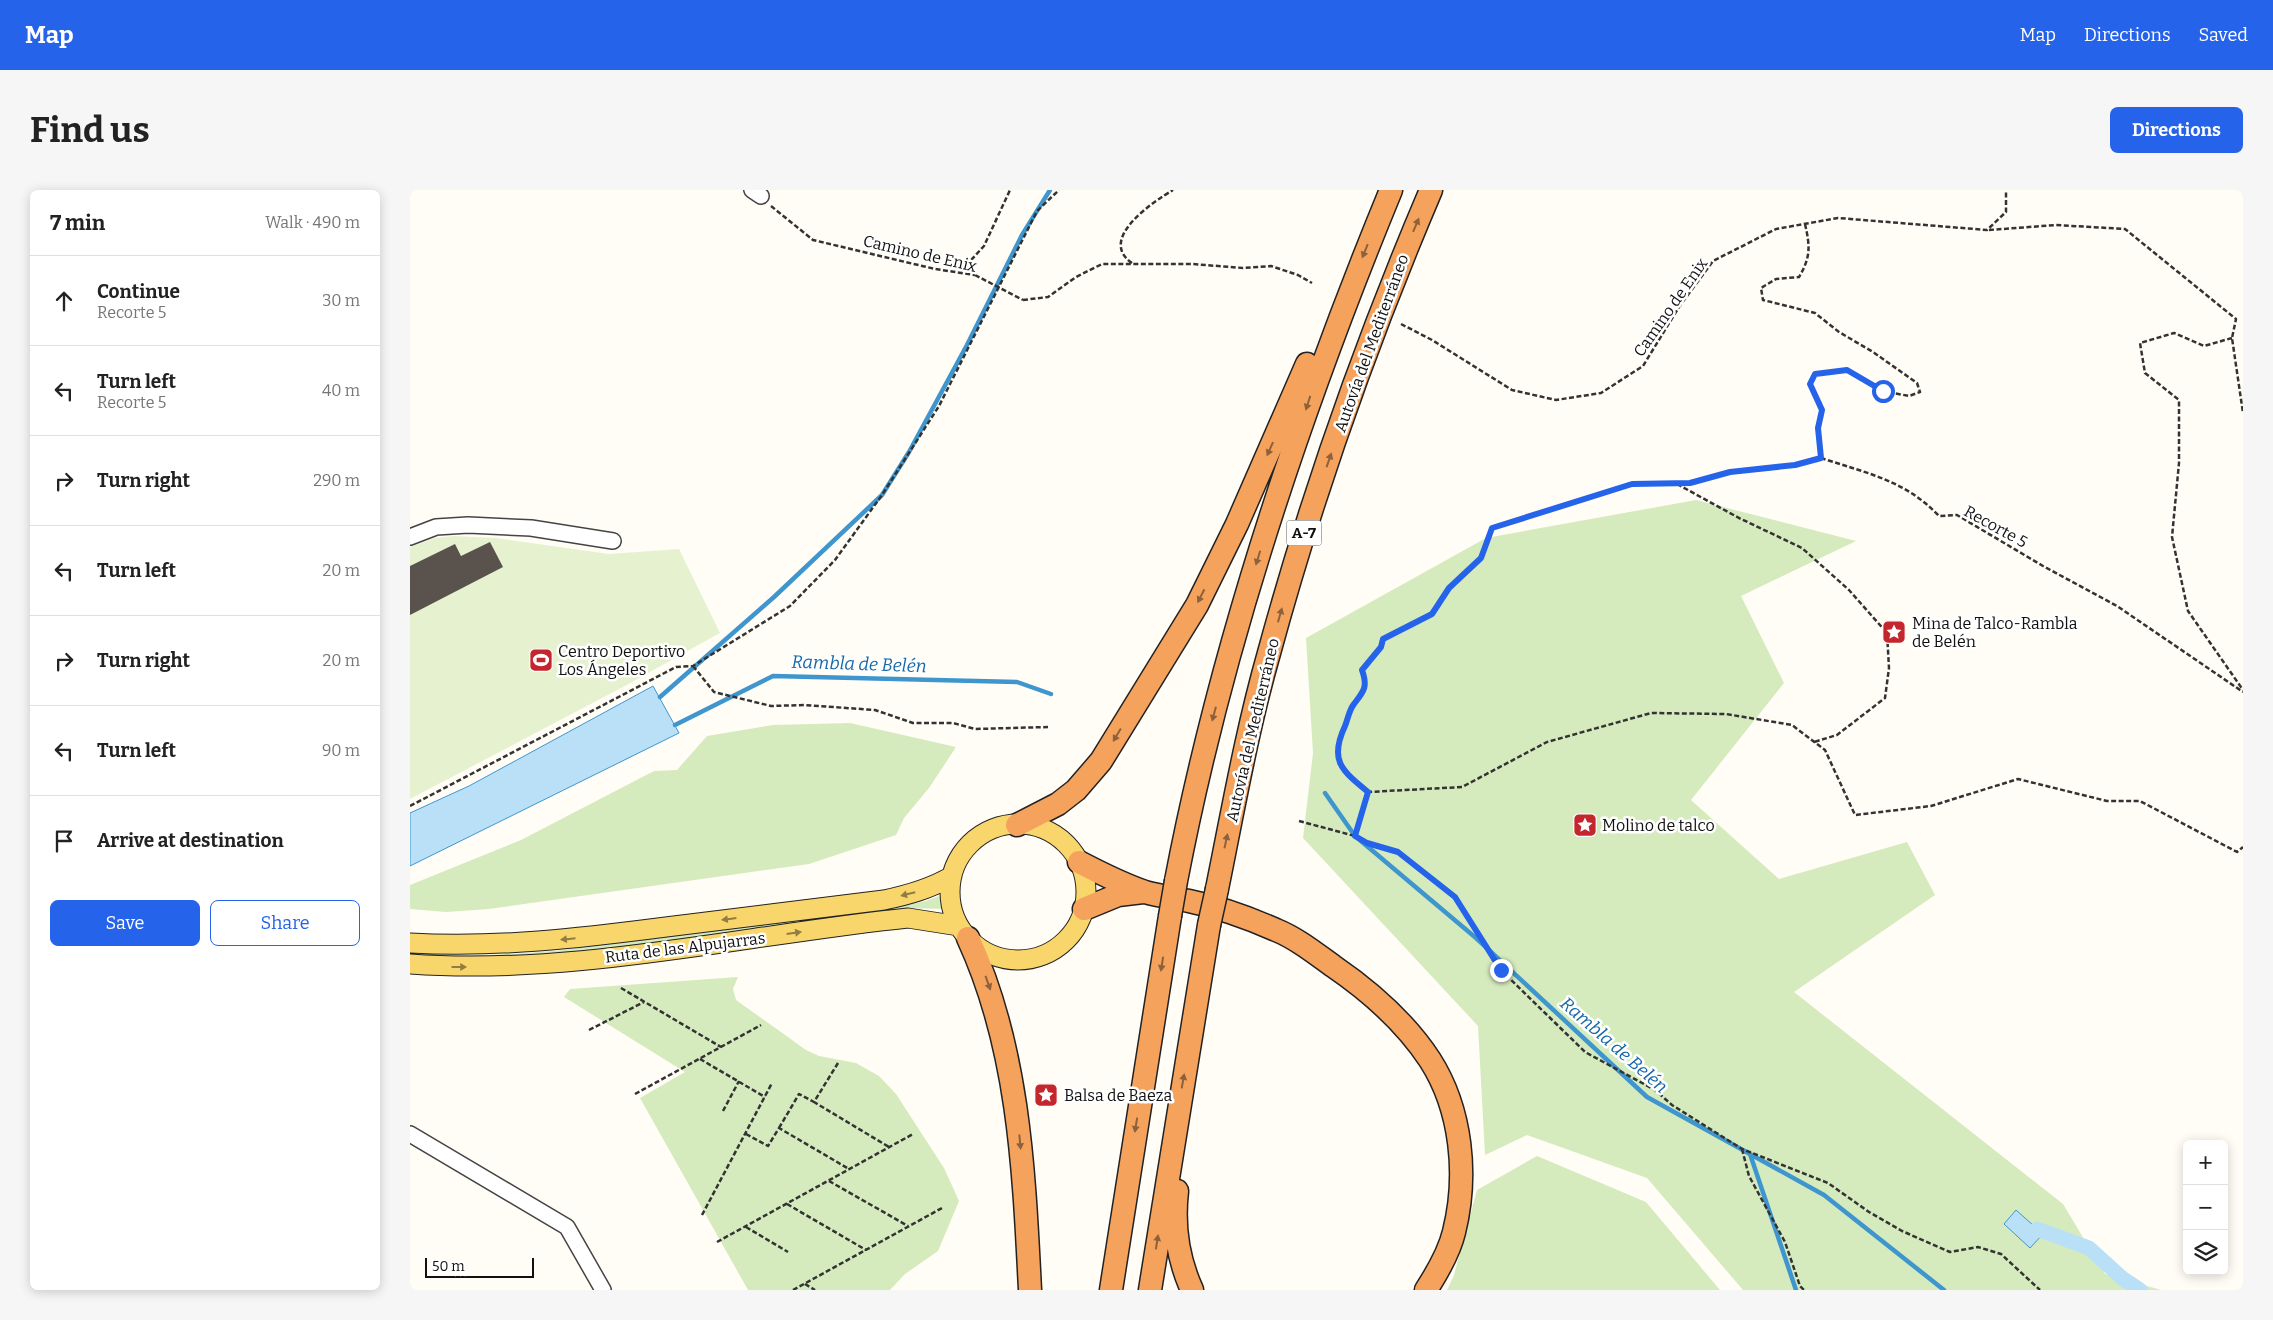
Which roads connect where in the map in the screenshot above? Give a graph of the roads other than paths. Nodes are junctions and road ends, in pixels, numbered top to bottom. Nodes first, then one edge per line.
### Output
1 (1391, 190) edge
2 (1431, 190) edge
3 (1353, 281) junction
4 (410, 537) edge
5 (613, 541) dead end
6 (1017, 825) junction
7 (1079, 862) junction
8 (952, 876) junction
9 (1145, 892) junction
10 (1084, 909) junction
11 (964, 932) junction
12 (410, 943) edge
13 (410, 964) edge
14 (410, 1134) edge
15 (1172, 1142) junction
16 (603, 1290) edge
17 (1030, 1290) edge
18 (1111, 1290) edge
19 (1150, 1290) edge
20 (1192, 1290) edge
21 (1426, 1290) edge

1 -> 3 highway, A-7
15 -> 2 highway, Autovía del Mediterráneo / A-7, bridge
3 -> 6 highway
3 -> 18 highway, A-7, bridge
4 - 5 street
6 - 7 main road
6 - 8 main road
7 - 9 highway
7 - 10 main road
8 - 11 main road
8 -> 12 main road, Ruta de las Alpujarras
9 - 10 highway
9 - 21 highway
10 - 11 main road
13 -> 11 main road, Ruta de las Alpujarras
11 -> 17 highway
14 - 16 street
19 -> 15 highway, Autovía del Mediterráneo / A-7
15 - 20 highway

